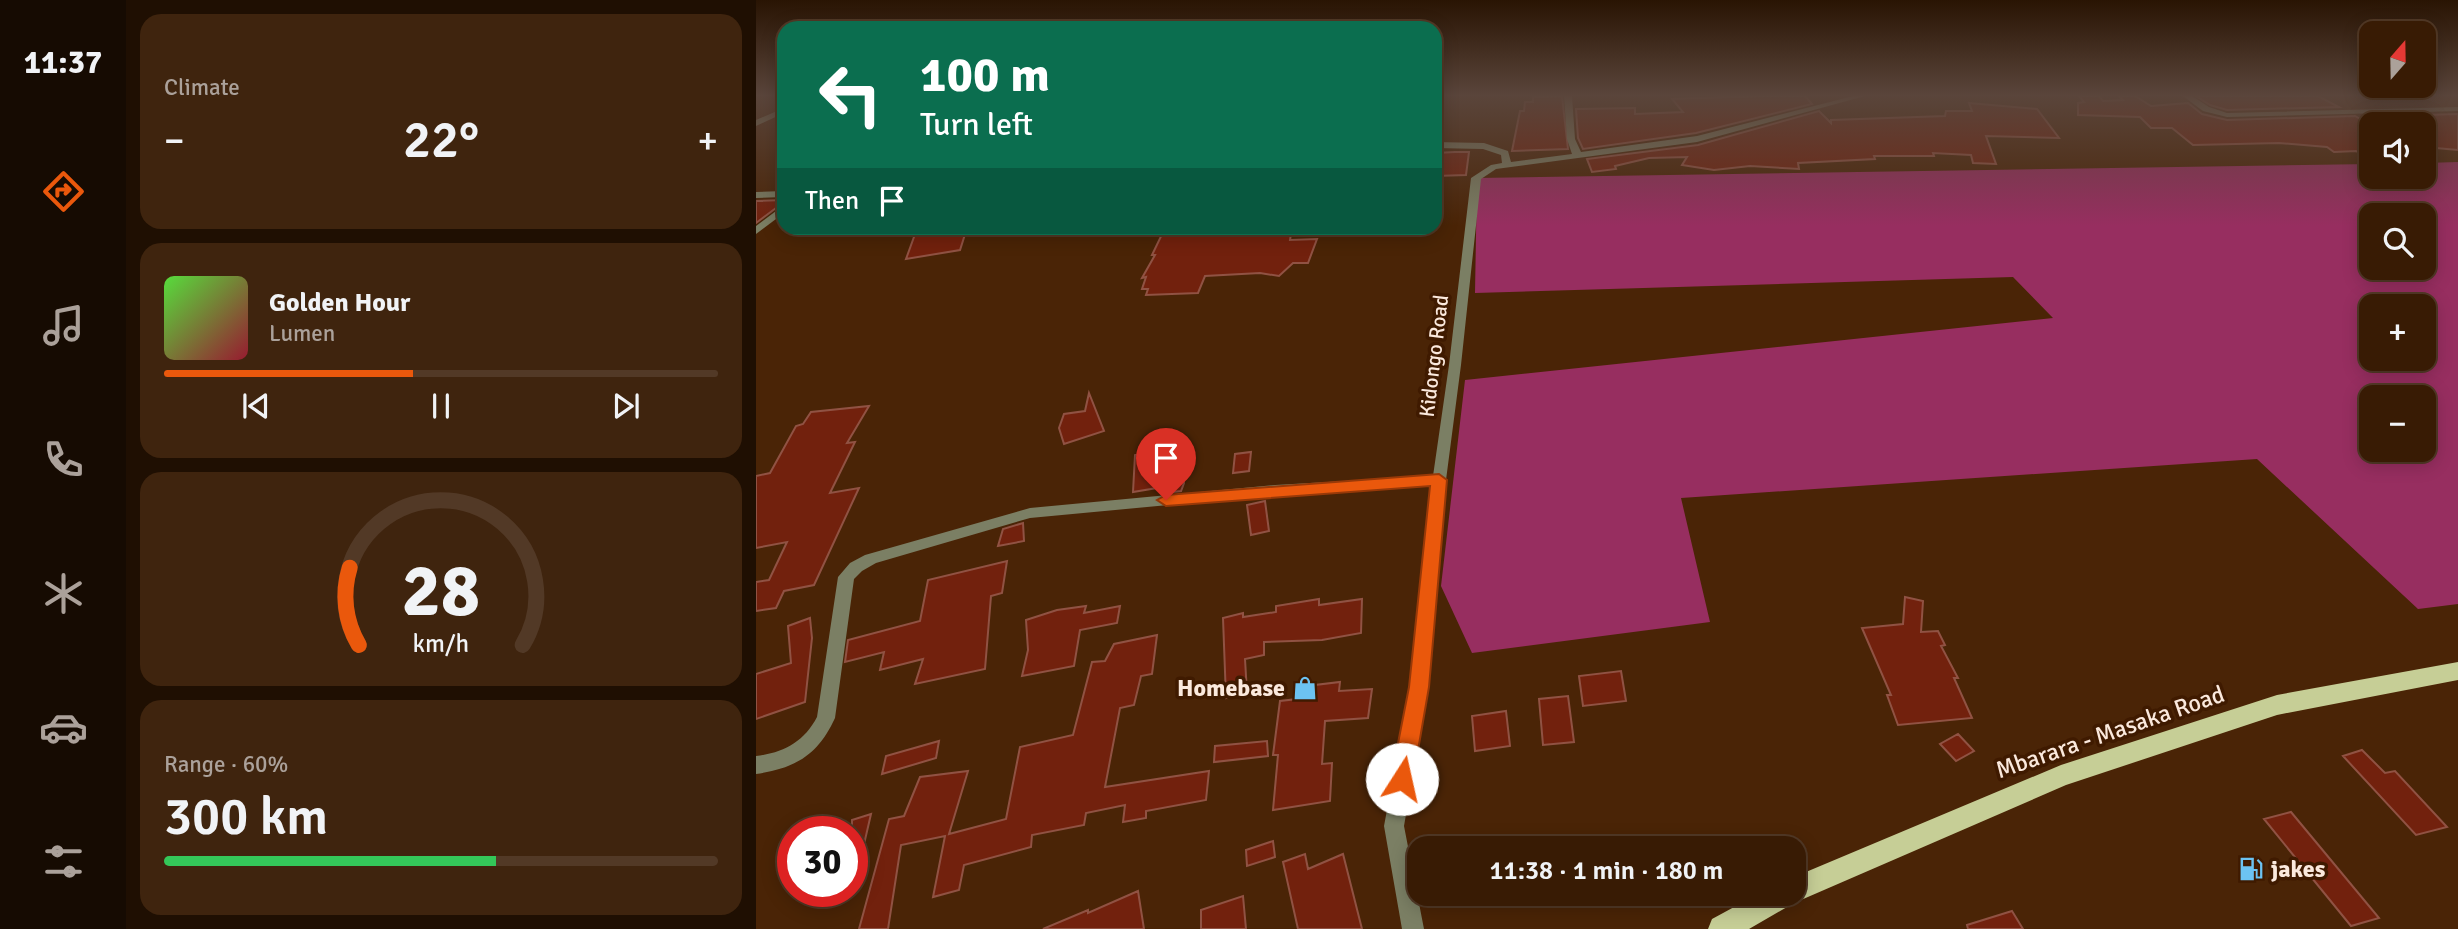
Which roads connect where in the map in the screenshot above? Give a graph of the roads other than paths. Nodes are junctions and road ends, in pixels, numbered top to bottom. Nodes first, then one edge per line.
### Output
1 (1570, 139) edge
2 (1695, 139) edge
3 (1442, 145) edge
4 (1578, 157) junction
5 (1507, 165) junction
6 (777, 194) edge
7 (756, 195) edge
8 (777, 214) edge
9 (756, 231) edge
10 (1439, 480) junction
11 (2458, 671) edge
12 (756, 765) edge
13 (1806, 885) edge
14 (1763, 906) edge
15 (1413, 929) edge
16 (1722, 929) edge

1 - 4 street
2 - 4 street, Kidongo Road
3 - 5 street
4 - 5 street, Kidongo Road
5 - 10 street, Kidongo Road
6 - 7 street
8 - 9 street
10 - 12 street
10 - 15 street, Kidongo Road
11 - 13 main road, Mbarara - Masaka Road
14 - 16 main road

